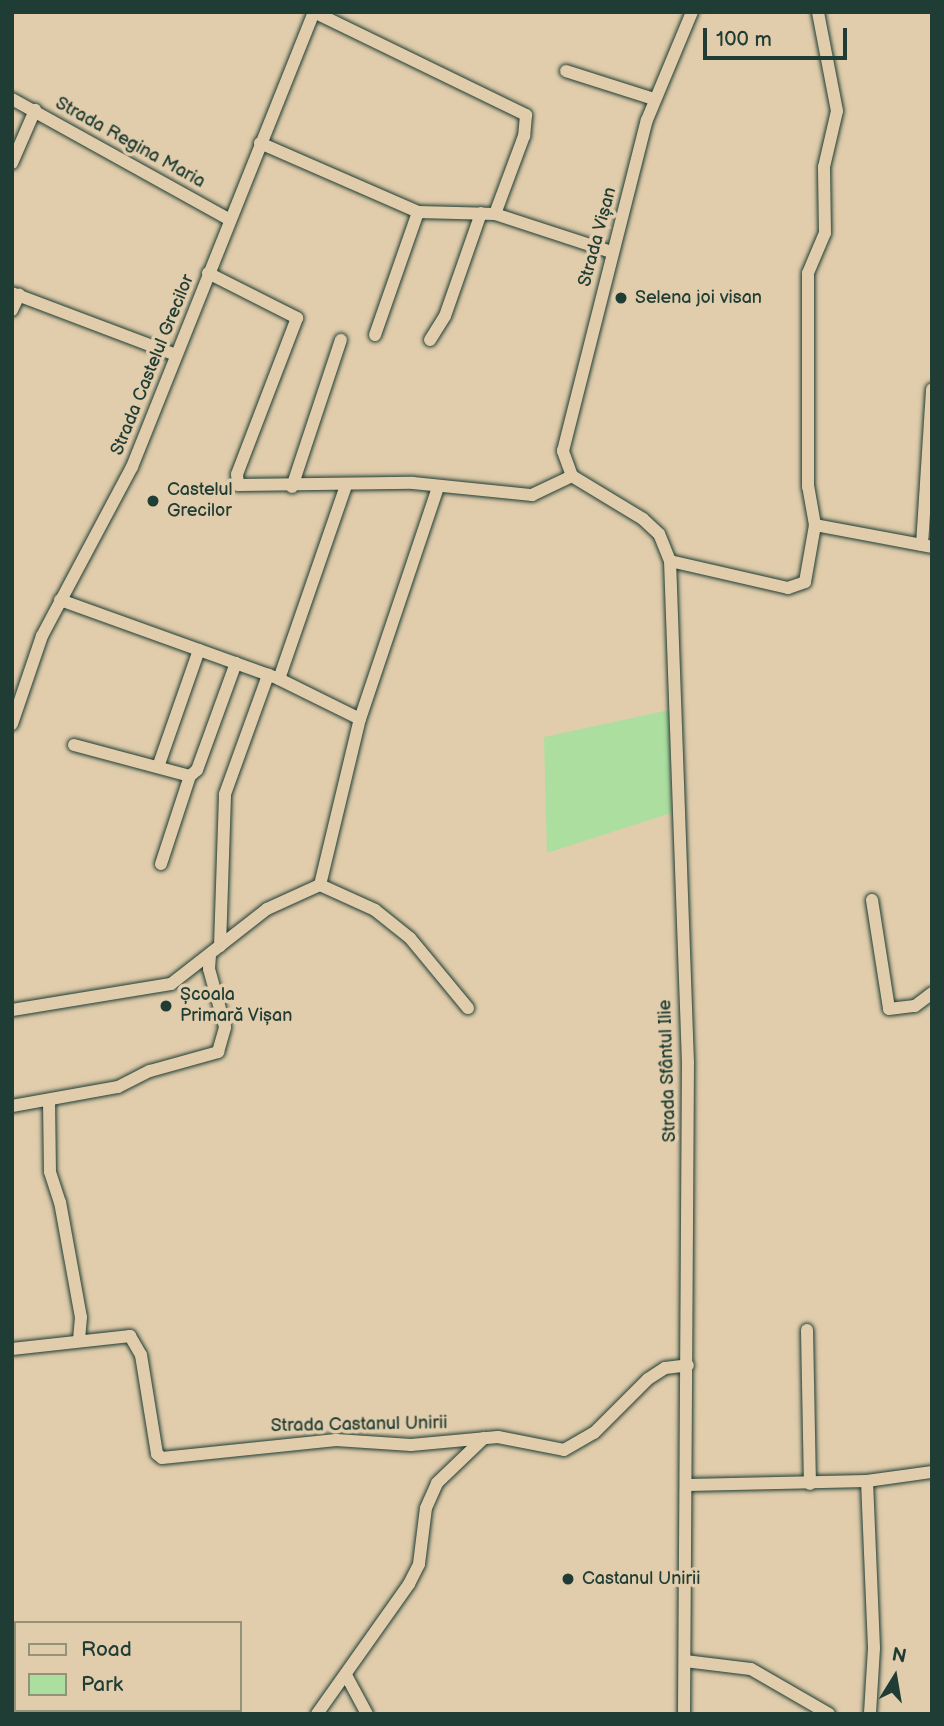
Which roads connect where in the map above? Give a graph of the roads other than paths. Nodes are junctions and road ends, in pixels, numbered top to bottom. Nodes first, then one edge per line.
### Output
1 (314, 12) edge
2 (692, 12) edge
3 (818, 12) edge
4 (566, 71) dead end
5 (12, 99) edge
6 (654, 99) junction
7 (35, 110) junction
8 (260, 143) junction
9 (12, 163) edge
10 (418, 212) junction
11 (481, 213) junction
12 (495, 214) junction
13 (230, 220) junction
14 (611, 251) junction
15 (208, 273) junction
16 (15, 294) edge
17 (12, 310) edge
18 (375, 335) dead end
19 (341, 340) dead end
20 (430, 340) dead end
21 (176, 355) junction
22 (932, 389) edge
23 (572, 476) junction
24 (346, 486) junction
25 (292, 487) junction
26 (438, 487) junction
27 (815, 526) junction
28 (927, 546) edge
29 (670, 561) junction
30 (60, 600) junction
31 (199, 650) junction
32 (236, 663) junction
33 (274, 677) junction
34 (360, 719) junction
35 (12, 724) edge
36 (74, 745) dead end
37 (158, 767) junction
38 (190, 776) junction
39 (161, 864) dead end
40 (320, 885) junction
41 (872, 900) dead end
42 (215, 950) junction
43 (932, 993) edge
44 (468, 1008) dead end
45 (12, 1010) edge
46 (48, 1101) junction
47 (12, 1106) edge
48 (807, 1330) dead end
49 (79, 1340) junction
50 (12, 1349) edge
51 (688, 1365) junction
52 (485, 1437) junction
53 (932, 1472) edge
54 (867, 1481) junction
55 (810, 1484) junction
56 (688, 1485) junction
57 (685, 1661) junction
58 (346, 1675) junction
59 (317, 1714) edge
60 (367, 1714) edge
61 (684, 1714) edge
62 (829, 1714) edge
63 (870, 1714) edge

1 - 8 street, Strada Castelul Grecilor
1 - 12 street
2 - 6 street, Strada Vișan
3 - 27 street
4 - 6 street
5 - 7 street, Strada Regina Maria
6 - 14 street, Strada Vișan
7 - 9 street
7 - 13 street, Strada Regina Maria
8 - 10 street
8 - 13 street, Strada Castelul Grecilor
10 - 11 street
10 - 18 street
11 - 12 street
11 - 20 street
12 - 14 street
13 - 15 street, Strada Castelul Grecilor
14 - 23 street, Strada Vișan
15 - 21 street, Strada Castelul Grecilor
15 - 25 street
16 - 17 street
16 - 21 street
19 - 25 street
21 - 30 street, Strada Castelul Grecilor
22 - 28 street
23 - 26 street
23 - 29 street, Strada Sfântul Ilie
24 - 25 street
24 - 26 street
24 - 33 street
26 - 34 street
27 - 28 street
27 - 29 street
29 - 51 street, Strada Sfântul Ilie
30 - 31 street
30 - 35 street, Strada Castelul Grecilor
31 - 32 street
31 - 37 street
32 - 33 street
32 - 38 street
33 - 34 street
33 - 42 street
34 - 40 street
36 - 37 street
37 - 38 street
38 - 39 street
40 - 42 street
40 - 44 street
41 - 43 street
42 - 45 street
42 - 46 street
46 - 47 street
46 - 49 street
48 - 55 street
49 - 50 street, Strada Castanul Unirii
49 - 52 street, Strada Castanul Unirii
51 - 52 street, Strada Castanul Unirii
51 - 56 street, Strada Sfântul Ilie
52 - 58 street
53 - 54 street
54 - 55 street
54 - 63 street
55 - 56 street
56 - 57 street, Strada Sfântul Ilie
57 - 61 street, Strada Sfântul Ilie
57 - 62 street
58 - 59 street
58 - 60 street

